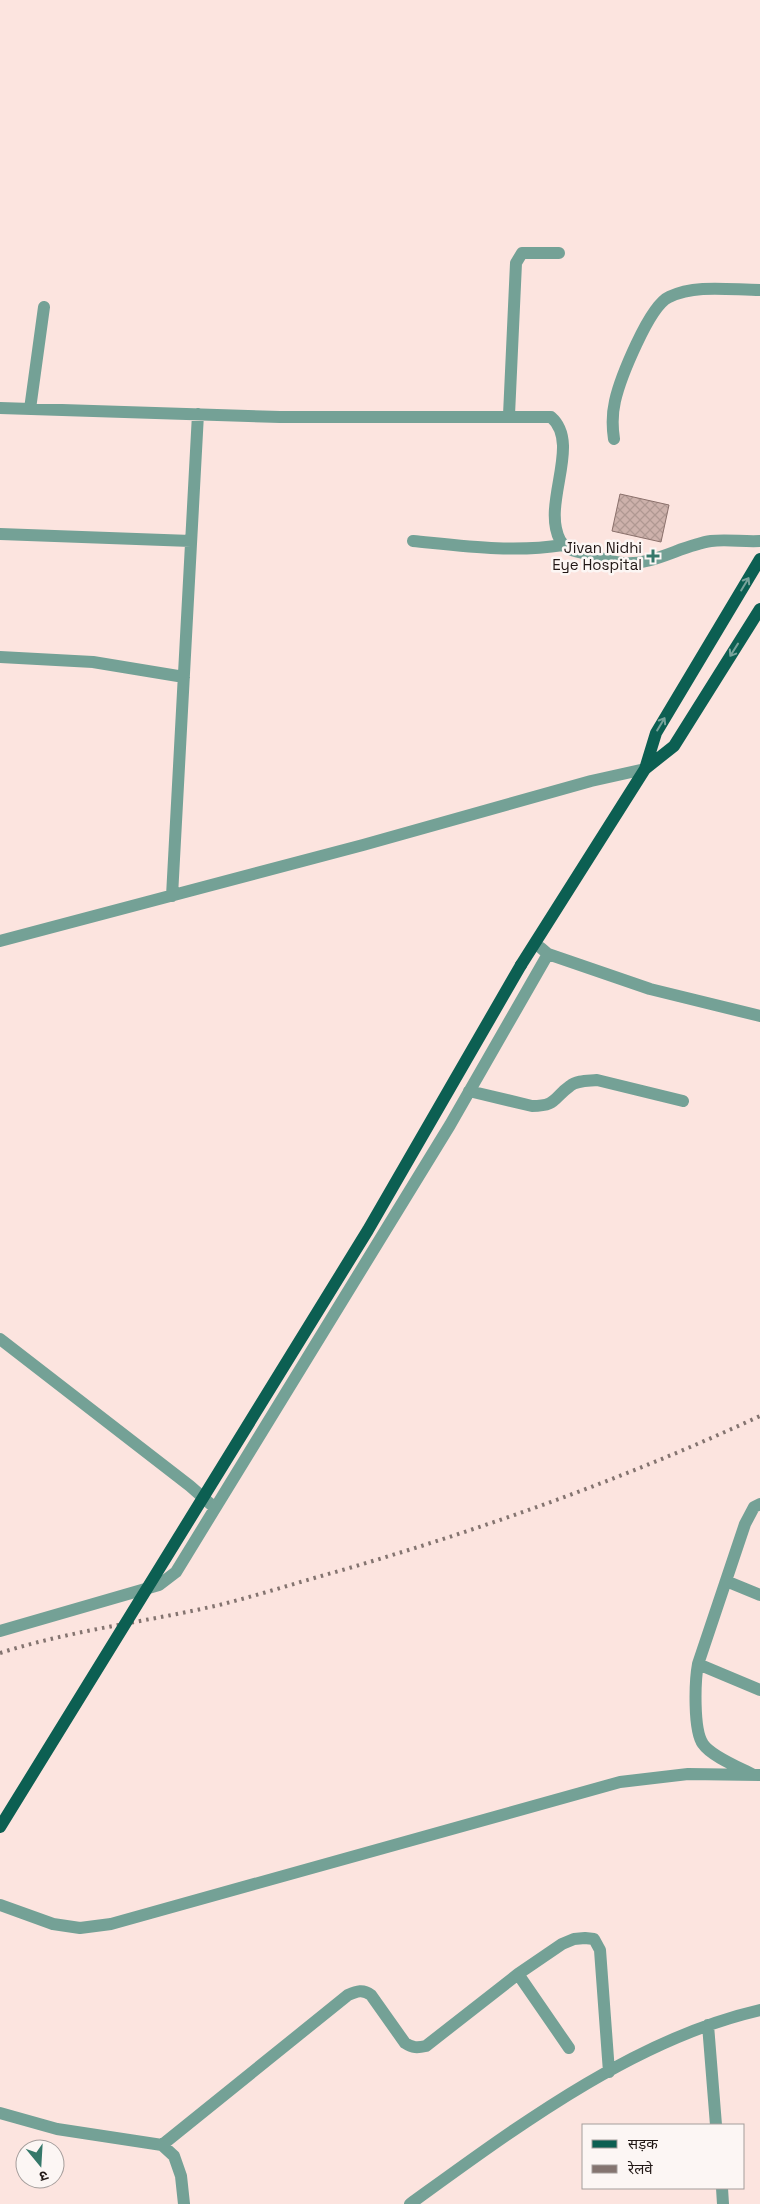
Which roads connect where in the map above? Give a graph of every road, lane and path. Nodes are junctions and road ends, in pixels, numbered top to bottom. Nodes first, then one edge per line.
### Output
1 (559, 253) dead end
2 (760, 290) edge
3 (44, 307) dead end
4 (0, 408) edge
5 (30, 409) junction
6 (198, 414) junction
7 (509, 415) junction
8 (614, 439) dead end
9 (0, 534) edge
10 (413, 541) dead end
11 (760, 541) edge
12 (191, 542) junction
13 (563, 545) junction
14 (760, 559) edge
15 (760, 609) edge
16 (0, 657) edge
17 (184, 677) junction
18 (645, 769) junction
19 (172, 896) junction
20 (0, 942) edge
21 (534, 942) junction
22 (548, 954) junction
23 (760, 1016) edge
24 (469, 1091) junction
25 (683, 1101) dead end
26 (0, 1339) edge
27 (760, 1504) edge
28 (215, 1508) junction
29 (726, 1581) junction
30 (760, 1596) edge
31 (0, 1631) edge
32 (698, 1664) junction
33 (760, 1690) edge
34 (757, 1775) edge
35 (0, 1827) edge
36 (0, 1905) edge
37 (518, 1974) junction
38 (760, 2010) edge
39 (708, 2025) junction
40 (569, 2048) dead end
41 (609, 2072) junction
42 (0, 2113) edge
43 (716, 2124) edge
44 (162, 2145) junction
45 (722, 2189) edge
46 (184, 2204) edge
47 (410, 2204) edge
48 (723, 2204) edge

1 - 7 street
2 - 8 street
3 - 5 street
4 - 5 street
5 - 6 street
6 - 7 street
6 - 12 street
7 - 13 street
9 - 12 street
10 - 13 street
11 - 13 street
12 - 17 street
18 -> 14 main road
15 -> 18 main road
16 - 17 street
17 - 19 street
18 - 19 street
18 - 21 main road
19 - 20 street
21 - 22 street
21 - 35 main road, bridge
22 - 23 street
22 - 24 street
24 - 25 street
24 - 28 street
26 - 28 street
27 - 29 street
28 - 31 street
29 - 30 street
29 - 32 street
32 - 33 street
32 - 34 street
34 - 36 street
37 - 40 street
37 - 41 street
37 - 44 street
38 - 39 street
39 - 41 street
39 - 43 street
41 - 47 street
42 - 44 street
44 - 46 street
45 - 48 street

